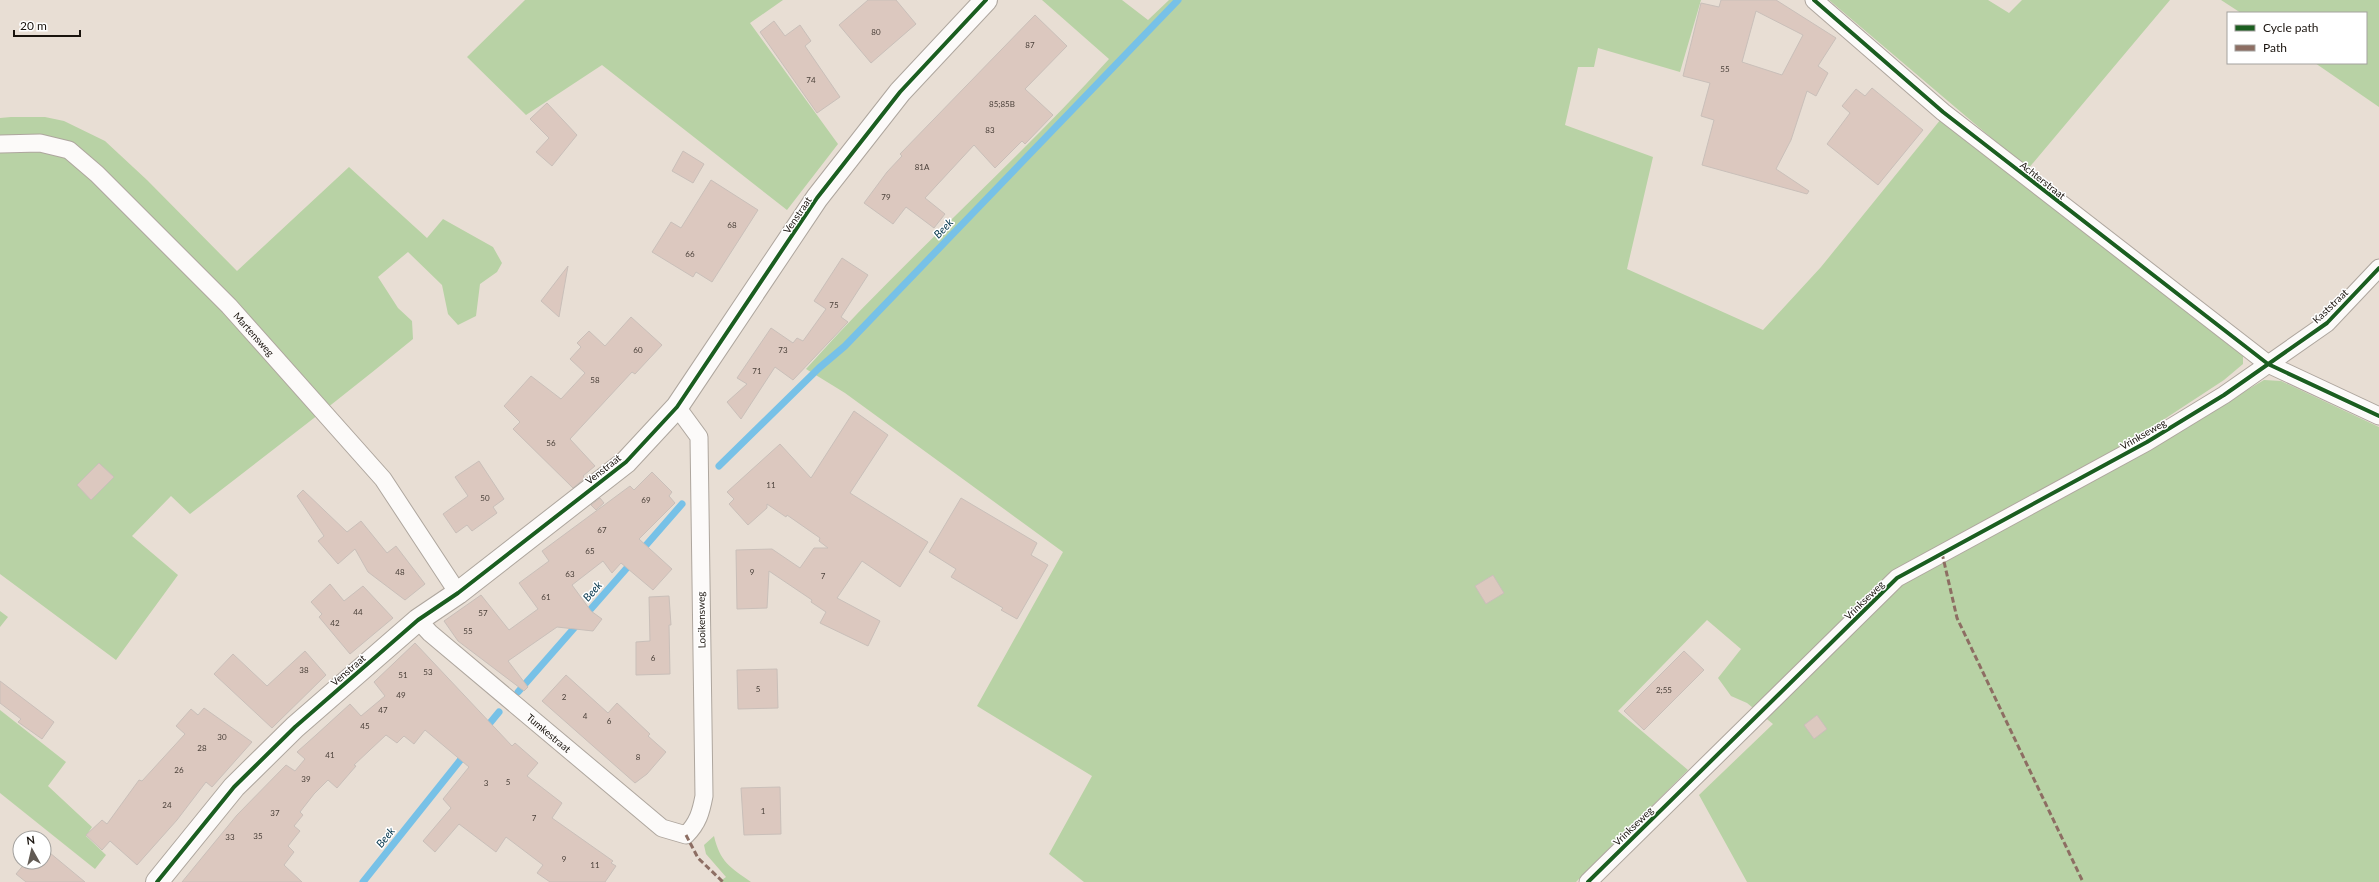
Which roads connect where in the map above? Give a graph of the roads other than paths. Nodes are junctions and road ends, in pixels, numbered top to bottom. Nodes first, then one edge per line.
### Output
1 (986, 0) edge
2 (1814, 0) edge
3 (0, 144) edge
4 (2379, 268) edge
5 (2268, 364) junction
6 (677, 407) junction
7 (2379, 416) edge
8 (458, 593) junction
9 (418, 620) junction
10 (686, 835) joint
11 (156, 882) edge
12 (1588, 882) edge

1 - 6 street, Venstraat
2 - 5 street, Achterstraat
3 - 8 street, Martensweg
4 - 5 street, Kaststraat
5 - 7 street, Achterstraat
5 - 12 street, Vrinkseweg
6 - 8 street, Venstraat
6 - 10 street, Looikensweg
8 - 9 street, Venstraat
9 - 10 street, Tumkestraat
9 - 11 street, Venstraat

